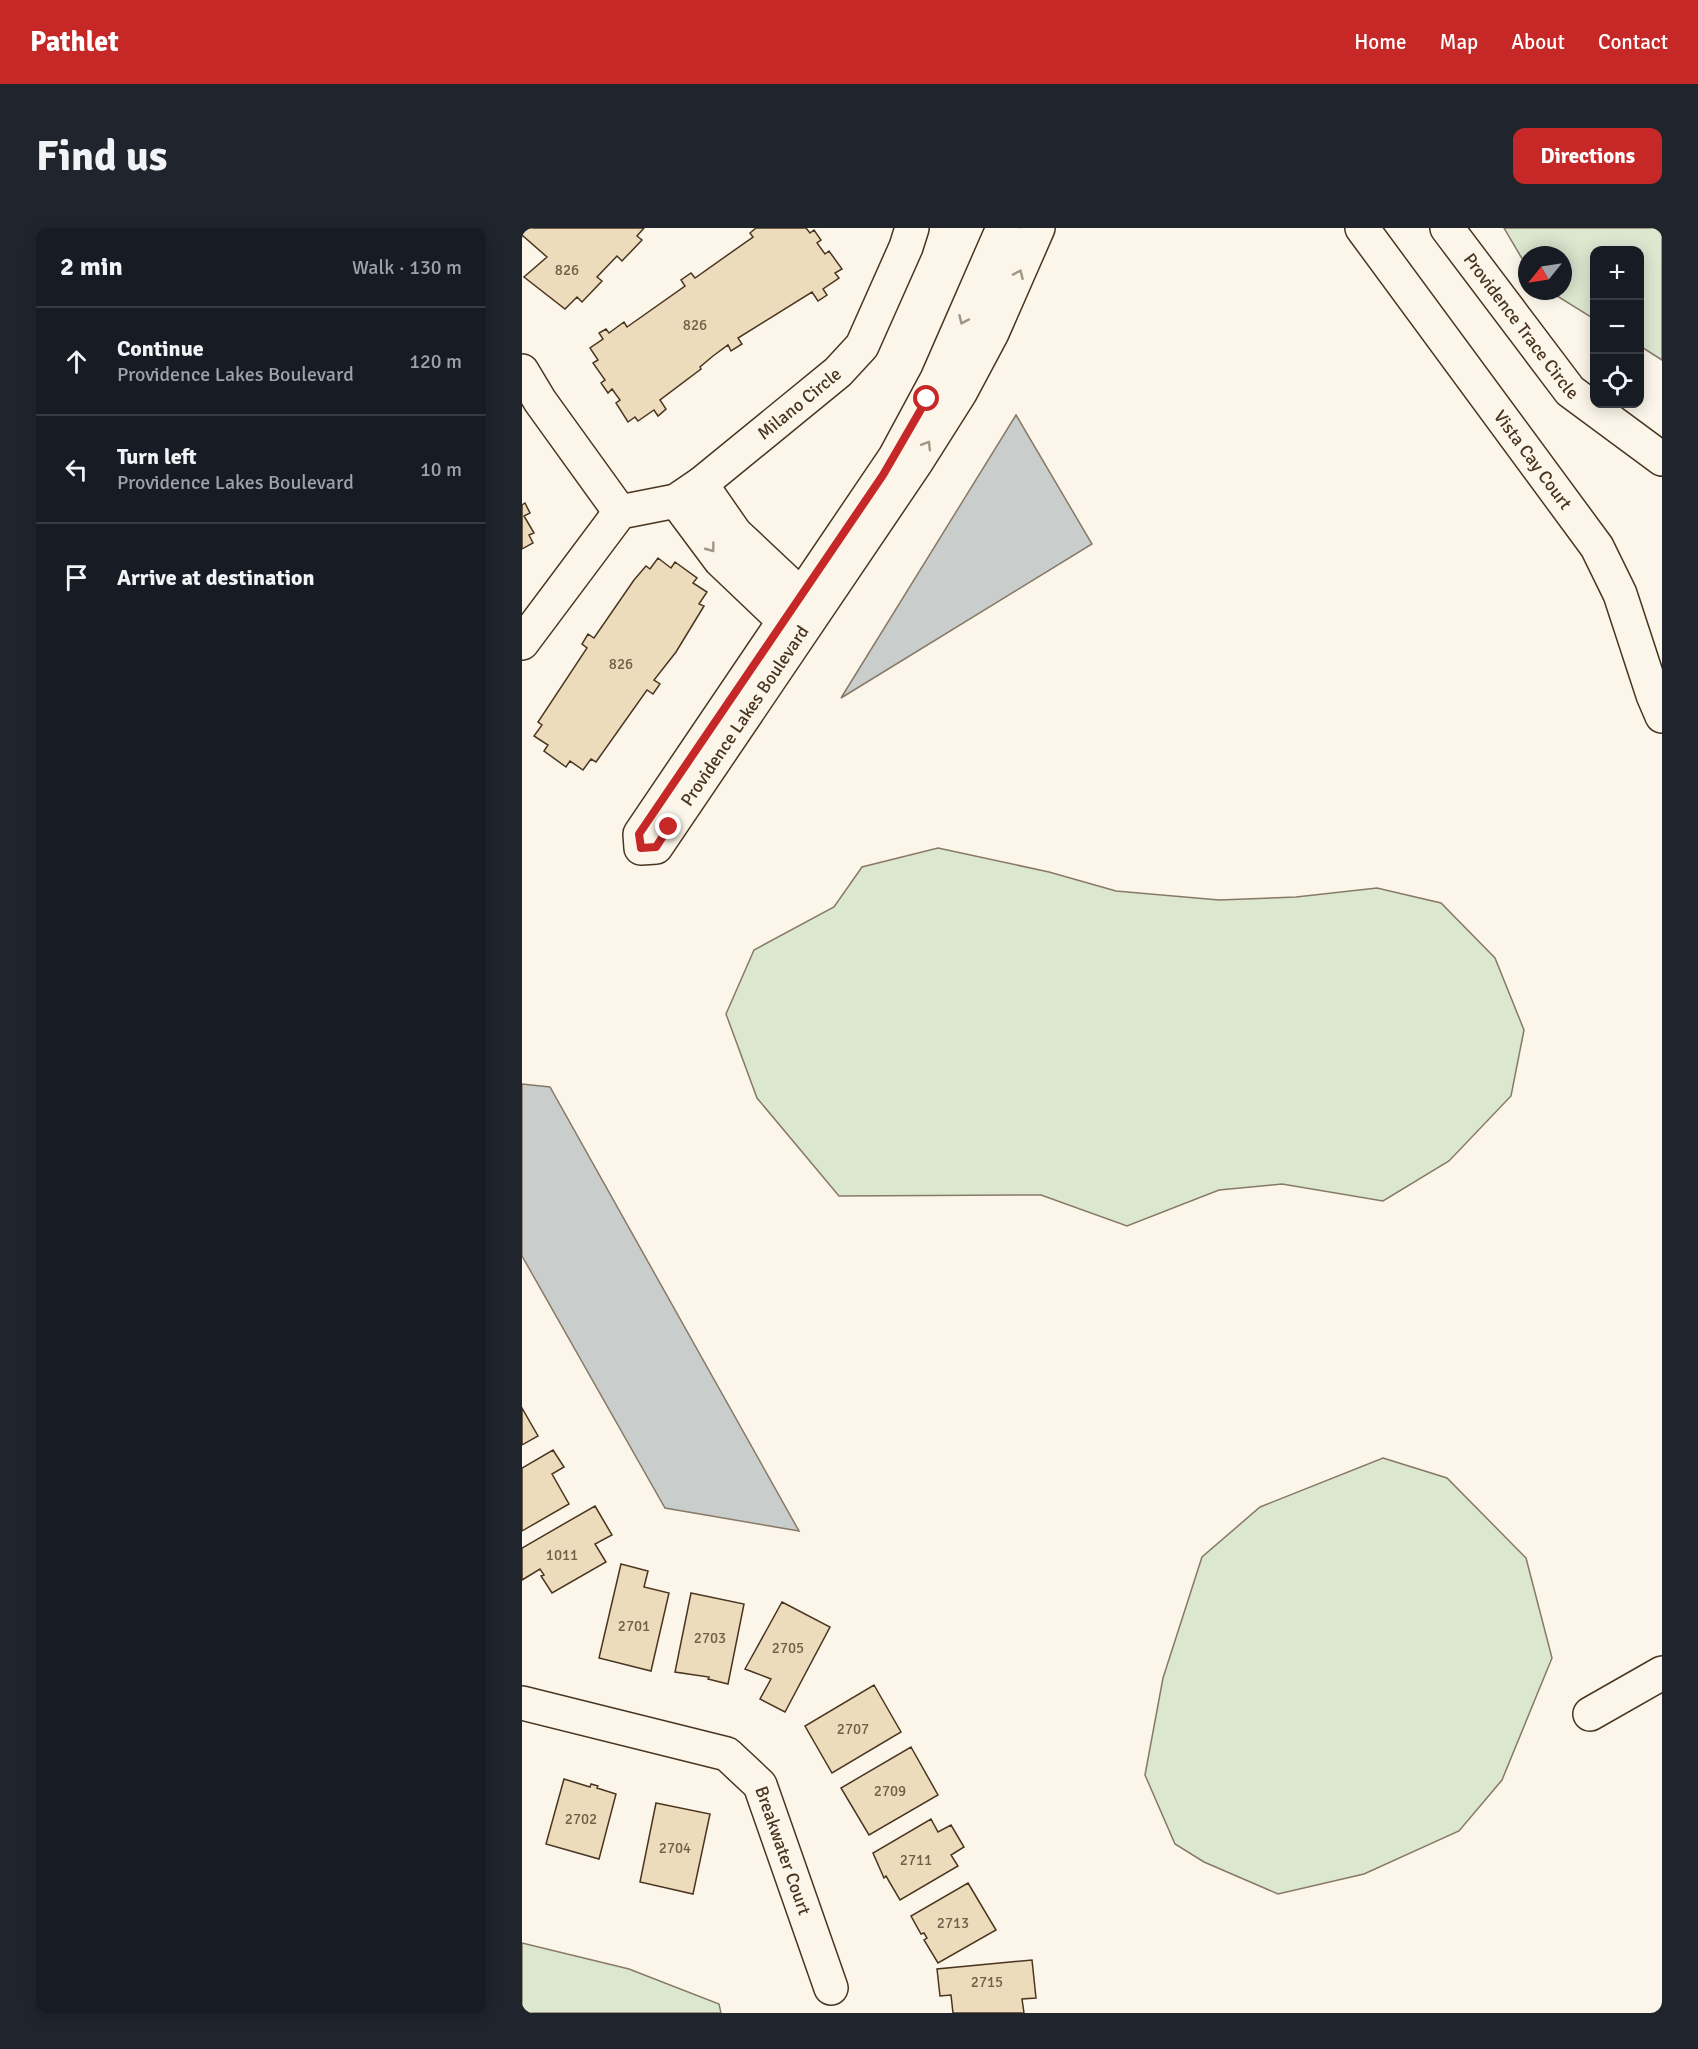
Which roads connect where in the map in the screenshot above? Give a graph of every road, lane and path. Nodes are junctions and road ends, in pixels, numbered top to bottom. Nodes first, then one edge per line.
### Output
1 (912, 228) edge
2 (1003, 228) edge
3 (1038, 228) edge
4 (1362, 228) edge
5 (1447, 228) edge
6 (522, 371) edge
7 (1662, 459) edge
8 (688, 493) junction
9 (620, 512) junction
10 (794, 609) junction
11 (522, 643) edge
12 (1659, 702) edge
13 (1662, 1673) edge
14 (522, 1703) edge
15 (1590, 1714) dead end
16 (831, 1988) dead end

1 - 8 street, Milano Circle
2 -> 10 street, Providence Lakes Boulevard
10 -> 3 street, Providence Lakes Boulevard
4 - 12 street, Vista Cay Court
5 - 7 street, Providence Trace Circle
6 - 9 street
8 - 9 street, Milano Circle
8 - 10 street
9 - 11 street
13 - 15 street
14 - 16 street, Breakwater Court

